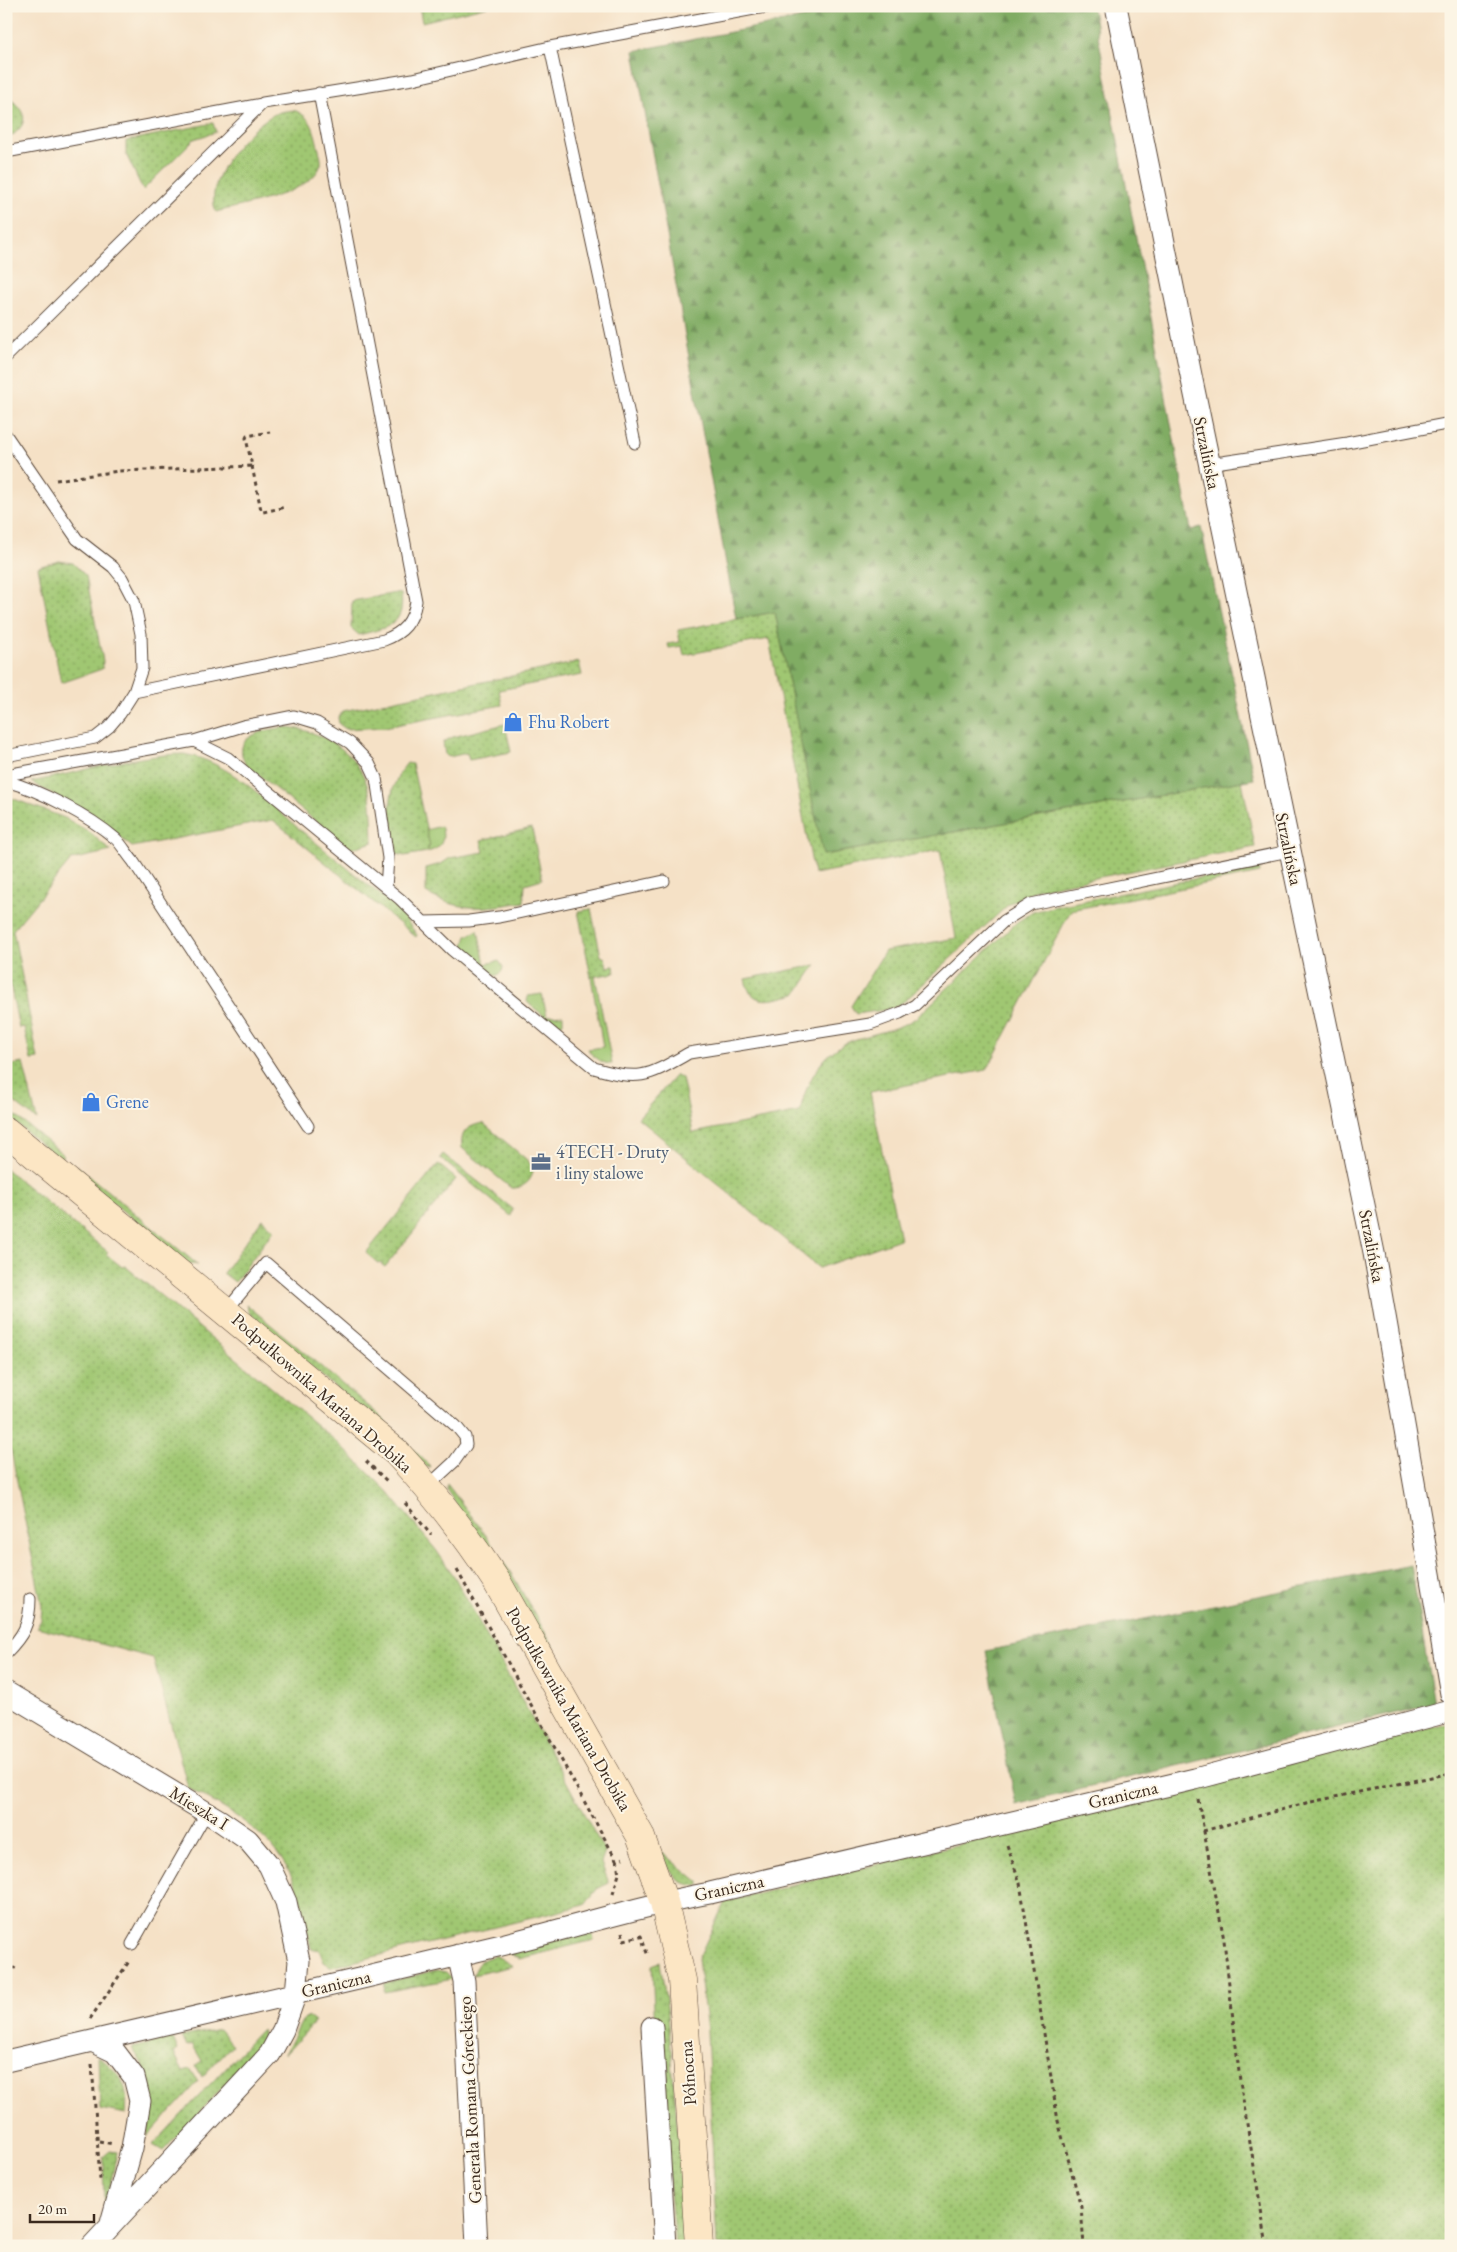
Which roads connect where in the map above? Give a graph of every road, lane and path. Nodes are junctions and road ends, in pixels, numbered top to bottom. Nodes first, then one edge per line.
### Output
1 (771, 6) edge
2 (1116, 6) edge
3 (550, 47) junction
4 (319, 93) junction
5 (263, 104) junction
6 (6, 152) edge
7 (6, 357) edge
8 (1451, 423) edge
9 (270, 432) dead end
10 (6, 435) edge
11 (635, 443) dead end
12 (1209, 464) junction
13 (252, 466) junction
14 (38, 484) junction
15 (286, 507) dead end
16 (134, 692) junction
17 (194, 741) junction
18 (6, 756) edge
19 (6, 775) edge
20 (6, 781) edge
21 (1289, 851) junction
22 (664, 881) dead end
23 (386, 888) junction
24 (423, 922) junction
25 (308, 1126) dead end
26 (6, 1131) edge
27 (226, 1311) junction
28 (363, 1459) dead end
29 (391, 1485) dead end
30 (427, 1486) junction
31 (403, 1500) dead end
32 (434, 1539) dead end
33 (453, 1562) dead end
34 (30, 1599) dead end
35 (6, 1653) edge
36 (6, 1692) edge
37 (1451, 1694) edge
38 (1451, 1711) edge
39 (1451, 1773) edge
40 (1195, 1778) junction
41 (207, 1812) junction
42 (1000, 1823) junction
43 (1203, 1831) junction
44 (628, 1856) dead end
45 (617, 1861) junction
46 (614, 1897) dead end
47 (664, 1902) junction
48 (620, 1925) dead end
49 (134, 1948) joint
50 (458, 1955) junction
51 (648, 1956) dead end
52 (15, 1967) dead end
53 (6, 1983) edge
54 (296, 1993) junction
55 (652, 2027) dead end
56 (90, 2042) junction
57 (6, 2061) edge
58 (99, 2141) dead end
59 (111, 2236) edge
60 (92, 2246) edge
61 (477, 2246) edge
62 (665, 2246) edge
63 (699, 2246) edge
64 (1084, 2246) edge
65 (1267, 2246) edge

1 - 3 lane
2 - 12 street, Strzalińska
3 - 4 lane
3 - 11 lane
4 - 5 lane
4 - 16 lane
5 - 6 lane
5 - 7 lane
8 - 12 lane
9 - 13 path
10 - 14 lane
12 - 21 street, Strzalińska
13 - 14 path
13 - 15 path
14 - 16 lane
16 - 18 lane
17 - 19 lane
17 - 23 lane
17 - 23 lane
20 - 25 lane
21 - 24 lane
21 - 37 street, Strzalińska
22 - 24 lane
23 - 24 lane
26 - 27 main road, Podpułkownika Mariana Drobika
27 - 30 main road, Podpułkownika Mariana Drobika
27 - 30 lane
28 - 29 path
30 - 47 main road, Podpułkownika Mariana Drobika
31 - 32 path
33 - 45 path
34 - 35 lane
36 - 41 street, Mieszka I
38 - 40 street, Graniczna
39 - 43 path
40 - 42 street, Graniczna
40 - 43 path
41 - 49 lane
41 - 54 street, Mieszka I
42 - 47 street, Graniczna
42 - 64 path
43 - 65 path
44 - 45 path
45 - 46 path
47 - 50 street, Graniczna
47 - 63 main road, Północna
48 - 51 path
49 - 56 path
50 - 54 street, Graniczna
50 - 61 street, Generała Romana Góreckiego
52 - 53 path
54 - 56 street, Graniczna
54 - 59 street, Mieszka I
55 - 62 street, Północna
56 - 57 street, Graniczna
56 - 58 path
56 - 59 street
59 - 60 street, Mieszka I

